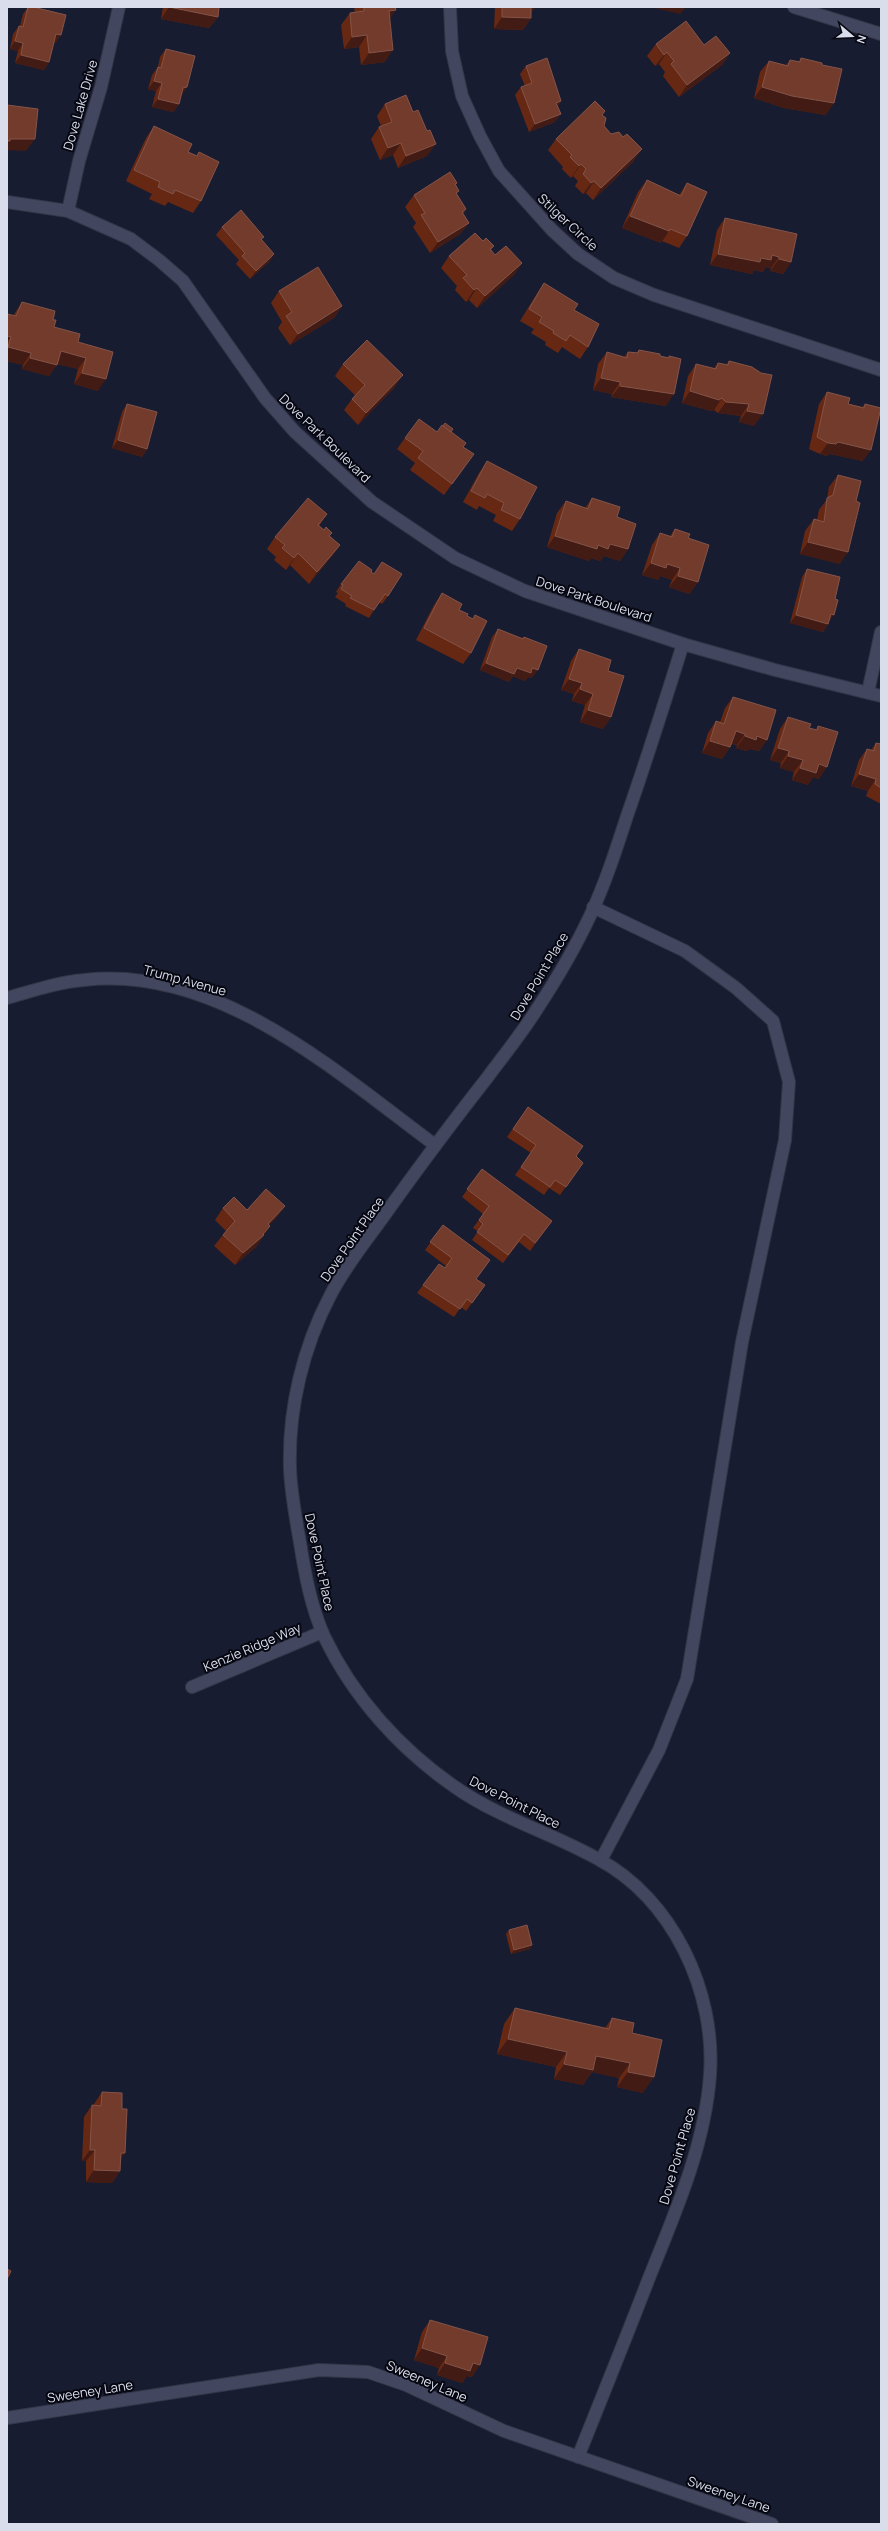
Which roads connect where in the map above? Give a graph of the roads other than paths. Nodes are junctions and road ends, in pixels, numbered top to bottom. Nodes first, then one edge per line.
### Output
1 (119, 7) edge
2 (450, 7) edge
3 (794, 7) edge
4 (881, 34) edge
5 (7, 202) edge
6 (68, 211) junction
7 (881, 370) edge
8 (881, 632) edge
9 (683, 644) junction
10 (868, 692) junction
11 (881, 696) edge
12 (593, 907) junction
13 (7, 998) edge
14 (435, 1145) junction
15 (322, 1632) junction
16 (192, 1687) dead end
17 (601, 1860) junction
18 (7, 2418) edge
19 (578, 2457) junction
20 (772, 2524) edge

1 - 6 street, Dove Lake Drive
2 - 7 street, Stilger Circle
3 - 4 street
5 - 6 street, Dove Park Boulevard
6 - 9 street, Dove Park Boulevard
8 - 10 street
9 - 10 street, Dove Park Boulevard
9 - 12 street, Dove Point Place
10 - 11 street, Dove Park Boulevard
12 - 14 street, Dove Point Place
12 - 17 street
13 - 14 street, Trump Avenue
14 - 15 street, Dove Point Place
15 - 16 street, Kenzie Ridge Way
15 - 17 street, Dove Point Place
17 - 19 street, Dove Point Place
18 - 19 street, Sweeney Lane
19 - 20 street, Sweeney Lane

